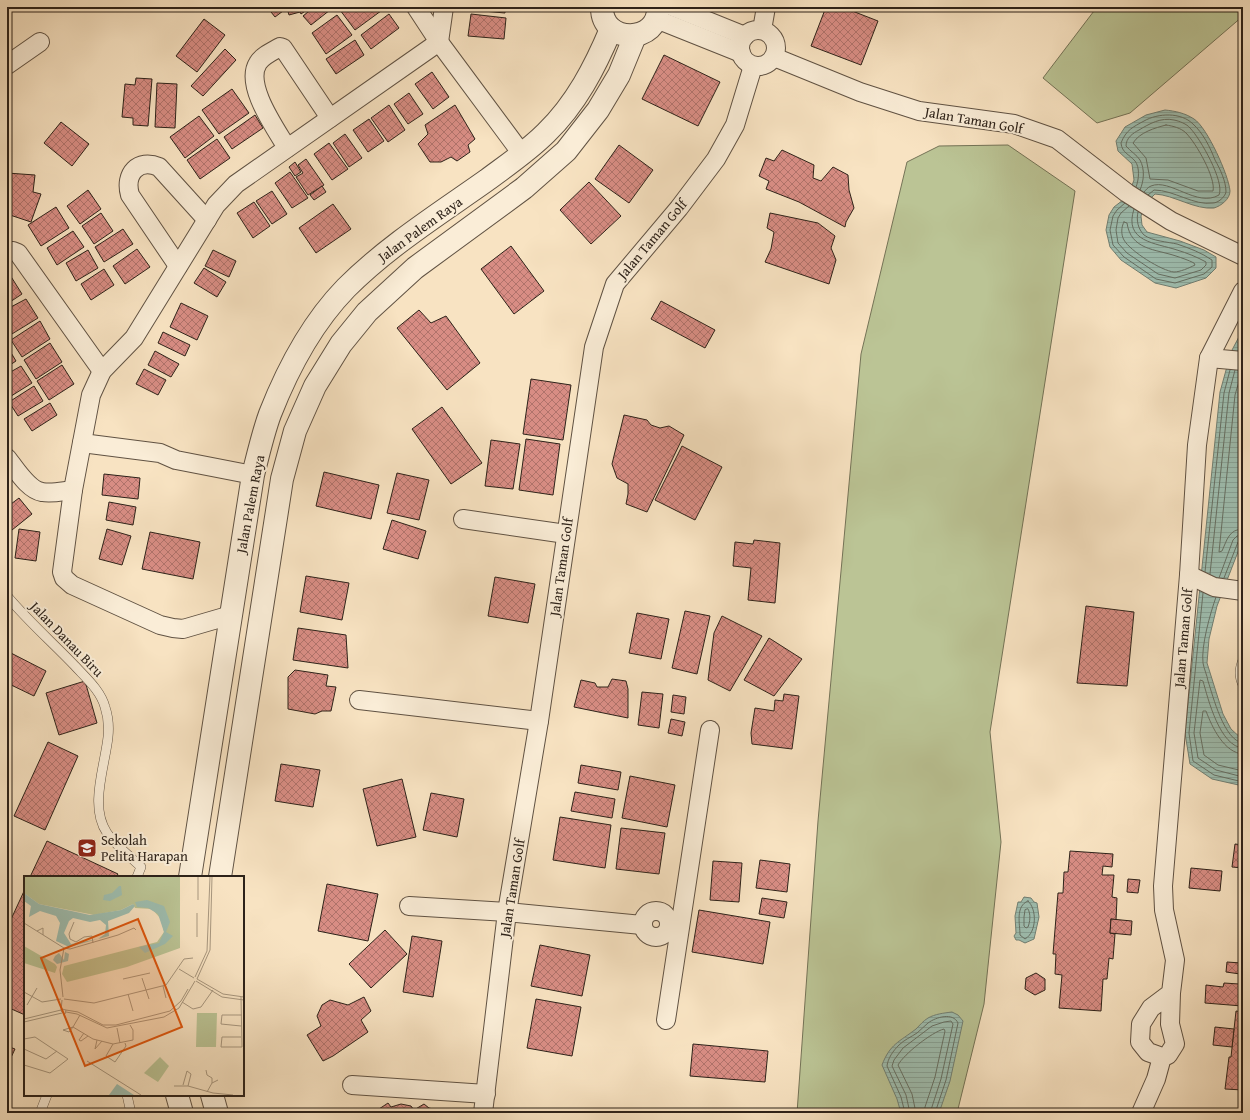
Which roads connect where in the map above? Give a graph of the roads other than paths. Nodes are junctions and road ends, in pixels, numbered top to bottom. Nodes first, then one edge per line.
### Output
1 (416, 7) edge
2 (444, 7) edge
3 (602, 7) edge
4 (766, 7) edge
5 (662, 11) edge
6 (611, 29) junction
7 (762, 30) junction
8 (635, 36) junction
9 (745, 36) junction
10 (40, 42) dead end
11 (438, 42) junction
12 (741, 53) junction
13 (774, 57) junction
14 (7, 65) edge
15 (753, 66) junction
16 (330, 118) junction
17 (287, 148) junction
18 (522, 154) junction
19 (207, 220) junction
20 (7, 251) edge
21 (1243, 256) edge
22 (178, 266) junction
23 (1243, 291) edge
24 (1216, 358) junction
25 (1243, 361) edge
26 (102, 371) junction
27 (82, 443) junction
28 (7, 458) edge
29 (254, 470) junction
30 (73, 490) junction
31 (462, 519) dead end
32 (566, 534) junction
33 (1193, 578) junction
34 (1243, 591) edge
35 (7, 596) edge
36 (231, 615) junction
37 (1243, 660) edge
38 (1243, 685) edge
39 (359, 700) dead end
40 (539, 721) junction
41 (710, 730) dead end
42 (137, 876) edge
43 (190, 876) edge
44 (220, 876) edge
45 (409, 906) dead end
46 (507, 912) junction
47 (674, 926) junction
48 (1171, 992) junction
49 (666, 1020) dead end
50 (1162, 1057) junction
51 (352, 1085) dead end
52 (486, 1094) junction
53 (47, 1096) edge
54 (127, 1096) edge
55 (177, 1096) edge
56 (212, 1096) edge
57 (40, 1113) edge
58 (131, 1113) edge
59 (182, 1113) edge
60 (217, 1113) edge
61 (483, 1113) edge
62 (1141, 1113) edge

1 - 11 street
2 - 11 street
3 - 6 street
4 - 7 street
5 - 8 street
5 - 9 street
5 - 12 street
6 - 8 street
6 - 18 street, Jalan Palem Raya
7 - 9 street
7 - 13 street
8 - 44 street, Jalan Palem Raya
9 - 12 street
10 - 14 street
11 - 16 street
11 - 18 street
12 - 15 street
13 - 15 street
13 - 21 street, Jalan Taman Golf
15 - 32 street, Jalan Taman Golf
16 - 17 street
16 - 17 street
17 - 19 street
18 - 29 street, Jalan Palem Raya
19 - 22 street
19 - 22 street
20 - 26 street
22 - 26 street
23 - 24 street, Jalan Taman Golf
24 - 25 street
24 - 33 street, Jalan Taman Golf
26 - 27 street
27 - 29 street
27 - 30 street
28 - 30 street
29 - 36 street, Jalan Palem Raya
30 - 36 street
31 - 32 street
32 - 40 street, Jalan Taman Golf
33 - 34 street
33 - 48 street, Jalan Taman Golf
35 - 42 lane, Jalan Danau Biru
36 - 43 street, Jalan Palem Raya
37 - 38 lane
39 - 40 street
40 - 46 street, Jalan Taman Golf
41 - 47 street
45 - 46 street
46 - 47 street
46 - 52 street, Jalan Taman Golf
47 - 49 street
48 - 50 street, Jalan Taman Golf
48 - 50 street
50 - 62 street, Jalan Taman Golf
51 - 52 street
52 - 61 street, Jalan Taman Golf
53 - 57 lane
54 - 58 lane
55 - 59 street
56 - 60 street

